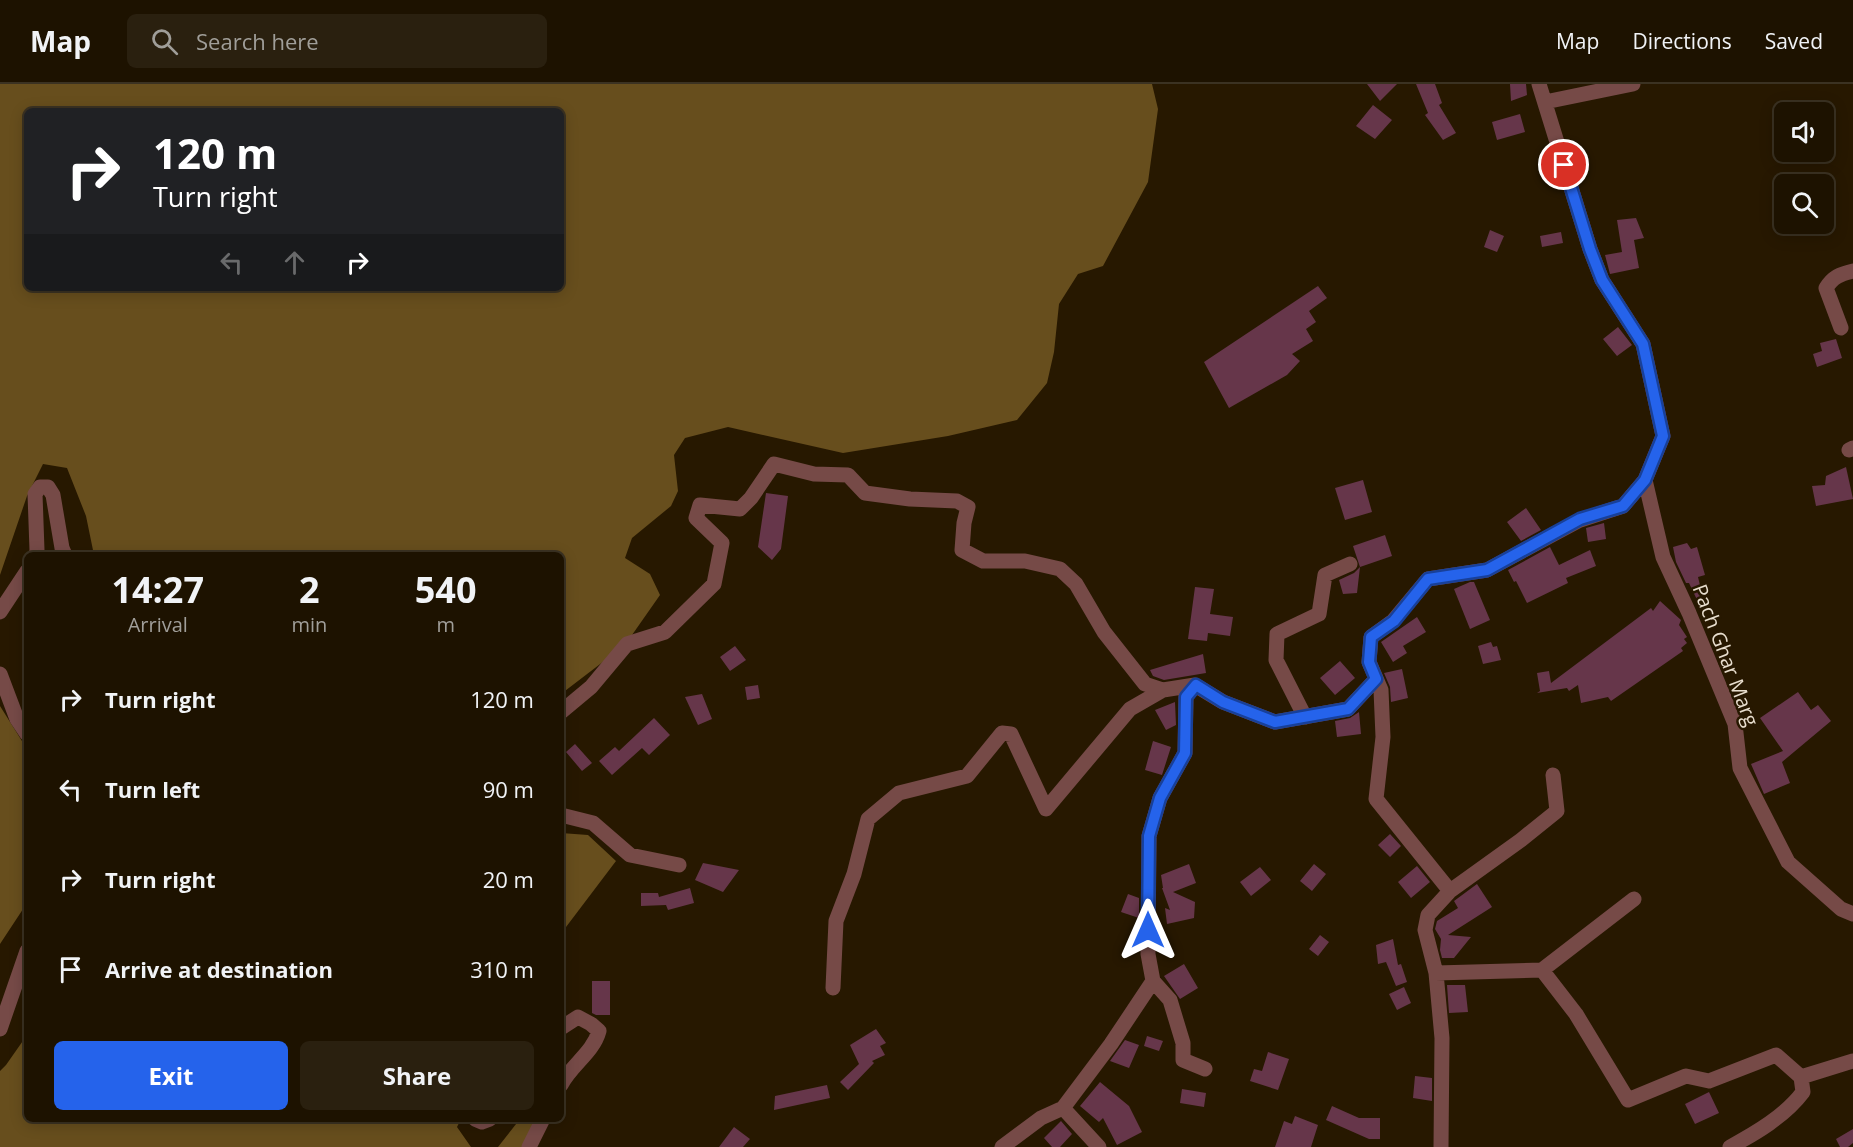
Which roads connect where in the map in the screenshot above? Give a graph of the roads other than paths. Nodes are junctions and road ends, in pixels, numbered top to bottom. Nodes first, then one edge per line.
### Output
1 (1539, 84) edge
2 (1633, 84) edge
3 (1545, 102) junction
4 (1853, 271) edge
5 (1841, 328) dead end
6 (1645, 480) junction
7 (37, 552) edge
8 (64, 552) edge
9 (1350, 564) dead end
10 (24, 576) edge
11 (0, 612) edge
12 (0, 674) edge
13 (1376, 679) junction
14 (1196, 685) junction
15 (1163, 690) junction
16 (564, 710) edge
17 (1305, 717) junction
18 (24, 730) edge
19 (1553, 775) dead end
20 (564, 816) edge
21 (679, 865) dead end
22 (1450, 891) junction
23 (1634, 899) dead end
24 (1853, 914) edge
25 (24, 960) edge
26 (1542, 970) junction
27 (1436, 973) junction
28 (1153, 981) junction
29 (832, 988) dead end
30 (564, 1026) edge
31 (0, 1029) edge
32 (1853, 1061) edge
33 (1205, 1070) dead end
34 (1801, 1077) junction
35 (564, 1079) edge
36 (1063, 1108) junction
37 (542, 1122) edge
38 (529, 1147) edge
39 (1002, 1147) edge
40 (1099, 1147) edge
41 (1441, 1147) edge
42 (1730, 1147) edge

1 - 3 street
2 - 3 street
3 - 6 street
4 - 5 street
6 - 13 street
6 - 24 street, Pach Ghar Marg
7 - 8 street
9 - 17 street
10 - 11 street
12 - 18 street
13 - 17 street
13 - 22 street
14 - 15 street
14 - 17 street
14 - 28 street
15 - 16 street
15 - 29 street
19 - 22 street
20 - 21 street
22 - 27 street
23 - 26 street
25 - 31 street
26 - 27 street
26 - 34 street
27 - 41 street
28 - 33 street
28 - 36 street
30 - 35 street
32 - 34 street
34 - 42 street
36 - 39 street
36 - 40 street
37 - 38 street

